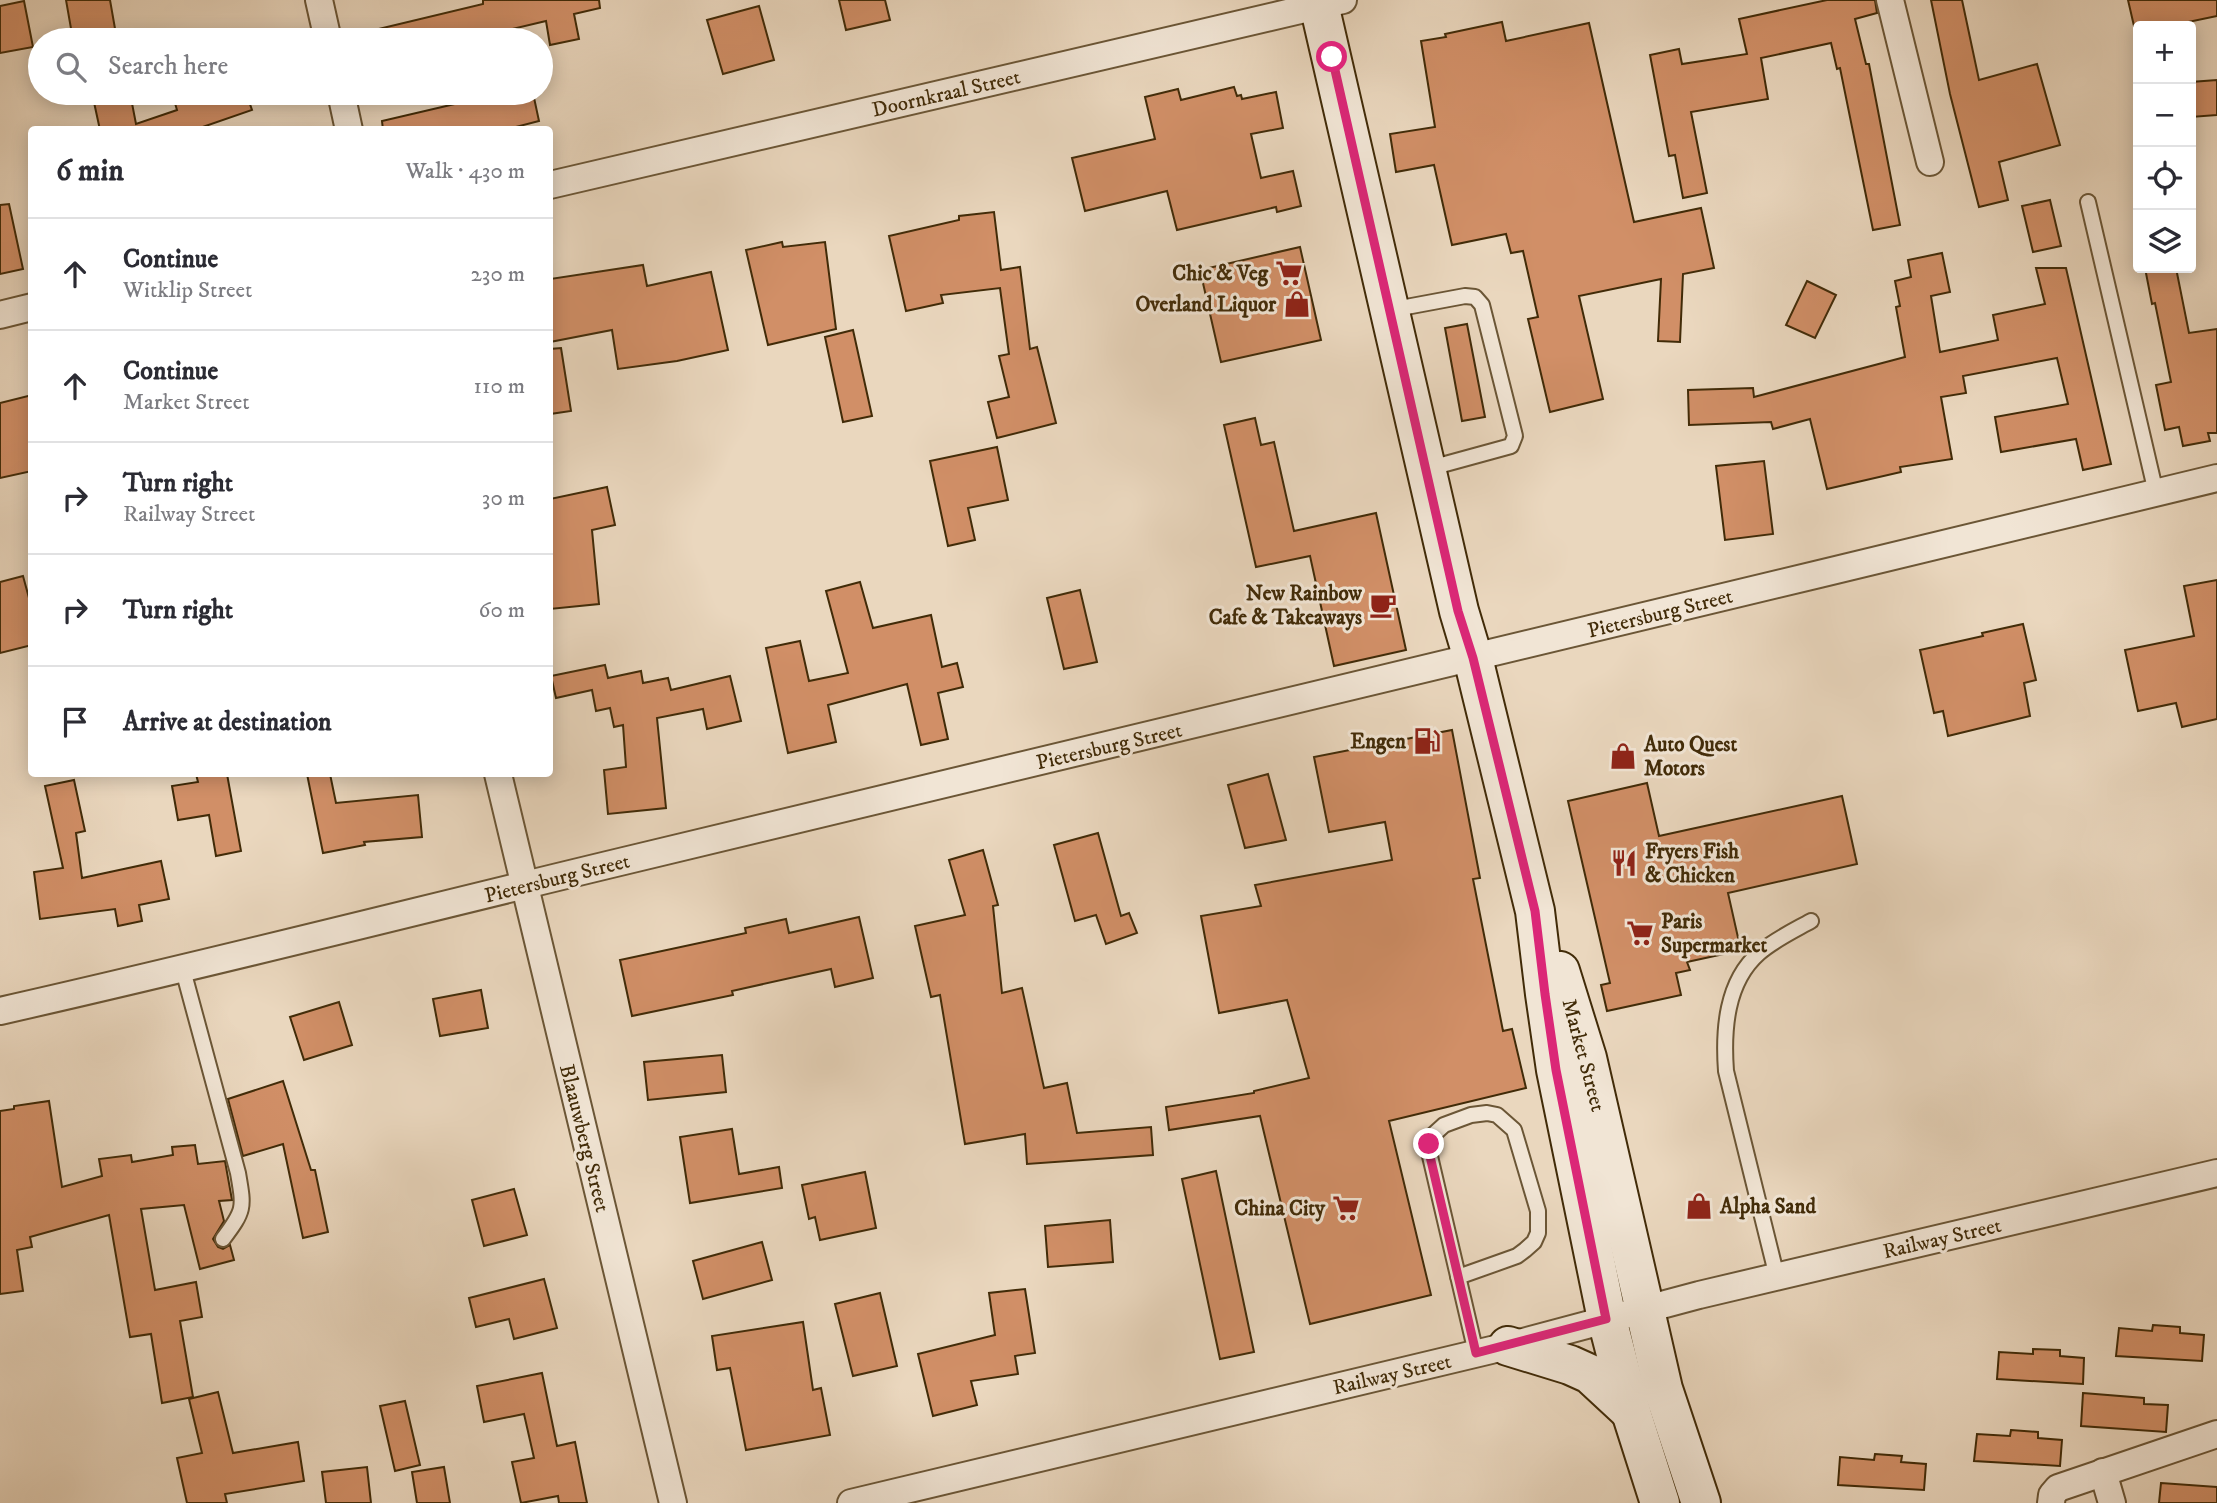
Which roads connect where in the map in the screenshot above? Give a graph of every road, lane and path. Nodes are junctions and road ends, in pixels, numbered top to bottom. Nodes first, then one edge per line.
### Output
1 (319, 0) edge
2 (1890, 0) edge
3 (1327, 2) edge
4 (325, 28) edge
5 (344, 105) edge
6 (348, 126) edge
7 (1930, 162) dead end
8 (553, 184) edge
9 (2088, 202) dead end
10 (28, 308) edge
11 (1390, 310) junction
12 (0, 315) edge
13 (1426, 469) junction
14 (2217, 478) edge
15 (2156, 493) junction
16 (1473, 658) junction
17 (499, 777) edge
18 (523, 885) junction
19 (1535, 911) junction
20 (1811, 921) dead end
21 (183, 970) junction
22 (0, 1011) edge
23 (2217, 1173) edge
24 (223, 1239) dead end
25 (1777, 1276) junction
26 (1458, 1278) junction
27 (1644, 1308) junction
28 (1606, 1319) junction
29 (1492, 1350) junction
30 (1631, 1412) junction
31 (2217, 1434) edge
32 (2103, 1472) junction
33 (903, 1497) edge
34 (673, 1503) edge
35 (851, 1503) edge
36 (1660, 1503) edge
37 (1701, 1503) edge
38 (2051, 1503) edge
39 (2112, 1503) edge

1 - 4 street
2 - 7 street
3 - 8 street, Doornkraal Street
3 - 11 main road
5 - 6 street
9 - 15 lane
10 - 12 street
11 - 13 main road
11 - 13 lane
13 - 16 main road
14 - 15 street, Pietersburg Street
15 - 16 street, Pietersburg Street
16 - 18 street, Pietersburg Street
16 - 19 main road
17 - 18 street, Blaauwberg Street
18 - 21 street, Pietersburg Street
18 - 34 street, Blaauwberg Street
19 - 27 main road, Market Street
19 - 28 main road, Market Street
20 - 25 lane
21 - 22 street, Pietersburg Street
21 - 24 lane
23 - 25 street, Railway Street
25 - 27 street, Railway Street
26 - 26 lane
26 - 29 lane
27 - 28 street, Railway Street
27 - 37 main road, Market Street
28 - 29 street, Railway Street
28 - 30 main road, Market Street
29 - 30 main road
29 - 33 street, Railway Street
30 - 36 main road, Market Street
31 - 32 street
32 - 38 street
32 - 39 street
33 - 35 street, Railway Street

